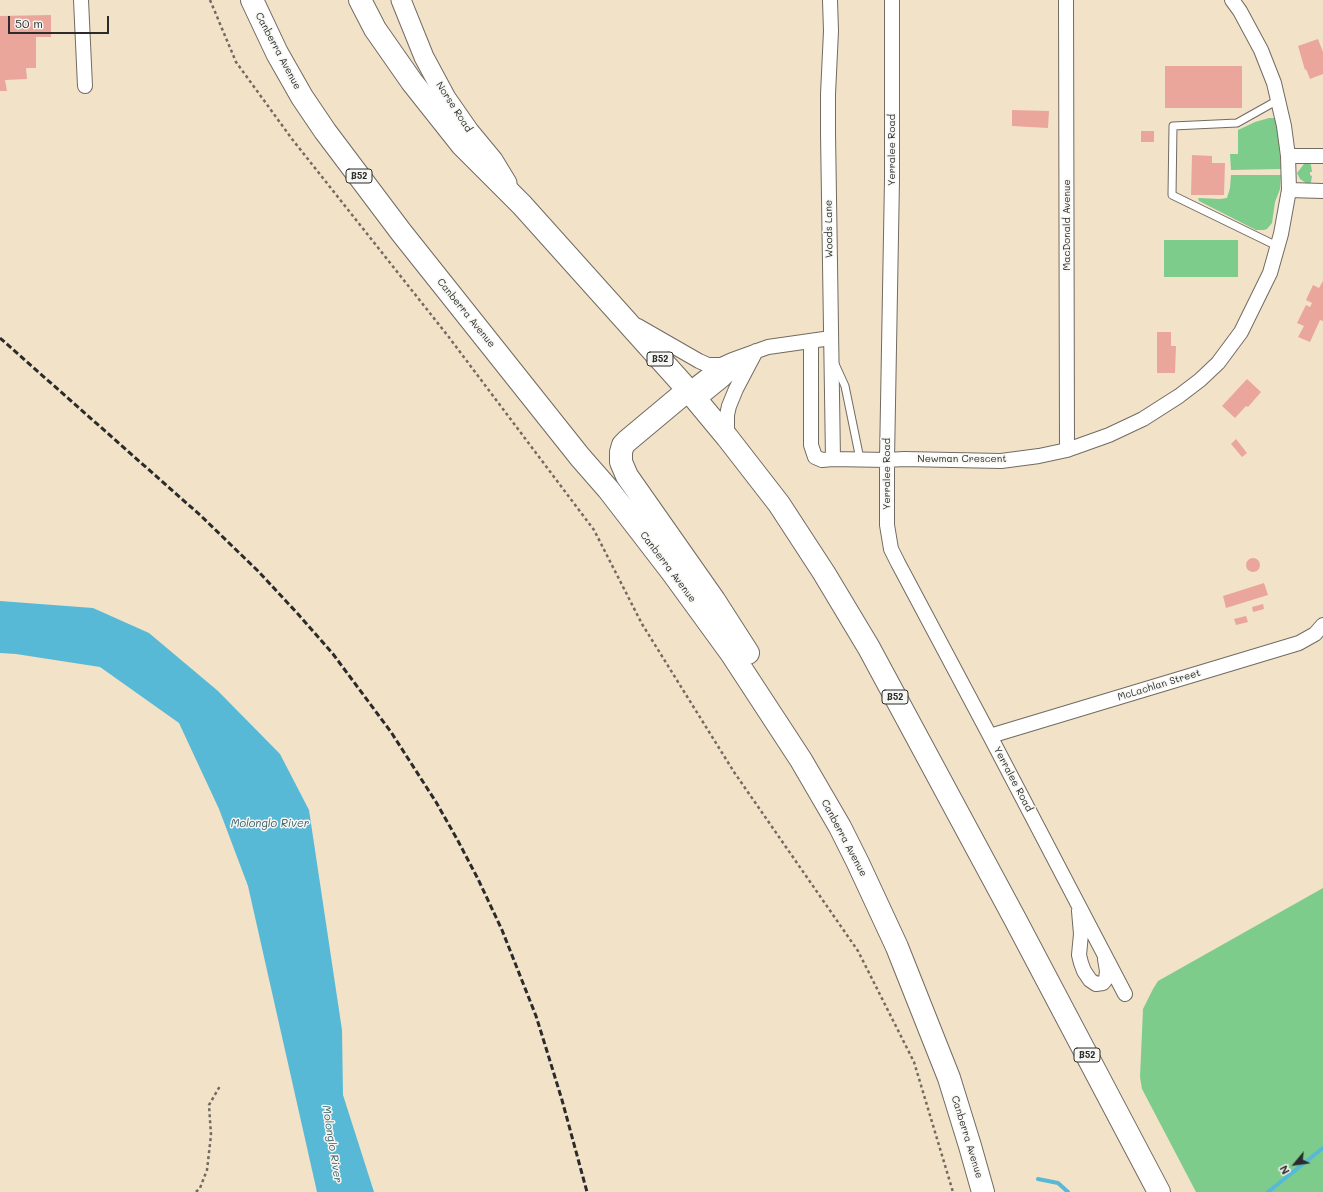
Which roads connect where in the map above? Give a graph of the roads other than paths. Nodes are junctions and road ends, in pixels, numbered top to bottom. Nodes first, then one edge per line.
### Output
1 (81, 0) edge
2 (252, 0) edge
3 (360, 0) edge
4 (401, 0) edge
5 (830, 0) edge
6 (892, 0) edge
7 (1066, 0) edge
8 (1232, 0) edge
9 (85, 86) dead end
10 (1278, 100) junction
11 (1288, 156) junction
12 (1323, 156) edge
13 (1288, 190) junction
14 (1323, 192) edge
15 (522, 205) junction
16 (1277, 246) junction
17 (622, 317) junction
18 (831, 338) junction
19 (811, 341) junction
20 (753, 353) junction
21 (831, 357) junction
22 (721, 365) junction
23 (692, 396) junction
24 (727, 437) junction
25 (1067, 450) junction
26 (580, 457) junction
27 (620, 458) junction
28 (833, 459) junction
29 (860, 459) junction
30 (887, 460) junction
31 (1323, 625) edge
32 (990, 736) junction
33 (840, 827) junction
34 (1077, 902) junction
35 (1104, 953) junction
36 (1126, 994) dead end
37 (983, 1192) edge
38 (1159, 1192) edge

1 - 9 street
2 - 26 highway, Canberra Avenue / B52
3 - 15 highway, B52
4 - 15 main road, Norse Road
5 - 18 street, Woods Lane
6 - 30 street, Yerralee Road
7 - 25 street, MacDonald Avenue
8 - 10 street, Newman Crescent
10 - 11 street, Newman Crescent
10 - 16 lane
11 - 12 street
11 - 13 street, Newman Crescent
13 - 14 street
13 - 16 street, Newman Crescent
15 - 17 highway, B52
16 - 25 street, Newman Crescent
17 - 22 street
17 - 23 highway, B52
18 - 19 street
18 - 21 street, Woods Lane
19 - 20 street
19 - 28 street, Newman Crescent
20 - 22 street
20 - 23 street
20 - 24 street
21 - 28 street, Woods Lane
21 - 29 lane
22 - 23 street
23 - 24 highway, B52
23 - 27 highway
24 - 38 highway, B52
25 - 30 street, Newman Crescent
26 - 27 highway
26 - 33 highway, Canberra Avenue / B52
27 - 33 highway
28 - 29 street, Newman Crescent
29 - 30 street, Newman Crescent
30 - 32 street, Yerralee Road
31 - 32 street, McLachlan Street
32 - 34 street, Yerralee Road
33 - 37 highway, Canberra Avenue / B52
34 - 35 street, Yerralee Road
34 - 35 street, Yerralee Road
35 - 36 street, Yerralee Road

